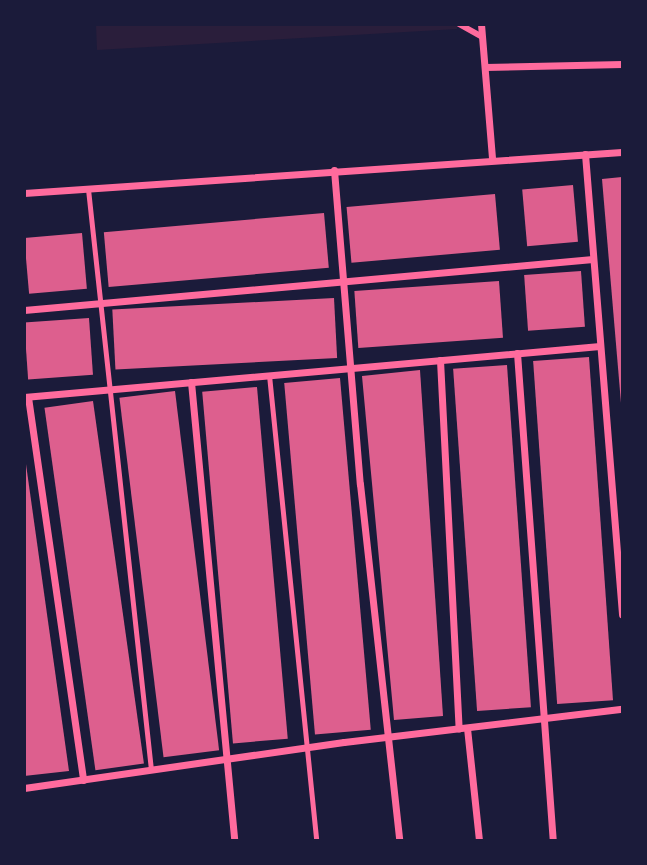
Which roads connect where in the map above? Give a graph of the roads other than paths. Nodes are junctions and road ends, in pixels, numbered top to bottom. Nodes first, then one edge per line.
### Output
1 (459, 24) edge
2 (481, 24) edge
3 (482, 37) junction
4 (622, 64) edge
5 (485, 67) junction
6 (622, 152) edge
7 (585, 155) junction
8 (492, 159) junction
9 (334, 170) junction
10 (88, 189) junction
11 (24, 193) edge
12 (593, 259) junction
13 (343, 282) junction
14 (97, 304) junction
15 (24, 310) edge
16 (600, 346) junction
17 (517, 353) junction
18 (440, 360) junction
19 (349, 368) junction
20 (269, 375) junction
21 (191, 382) junction
22 (106, 390) junction
23 (26, 397) edge
24 (622, 615) edge
25 (622, 709) edge
26 (541, 719) junction
27 (463, 728) junction
28 (387, 737) junction
29 (306, 748) junction
30 (226, 759) junction
31 (151, 770) junction
32 (83, 780) junction
33 (24, 788) edge
34 (234, 841) edge
35 (316, 841) edge
36 (399, 841) edge
37 (479, 841) edge
38 (553, 841) edge

1 - 3 street
2 - 3 street
3 - 5 street
4 - 5 street
5 - 8 street
6 - 7 street
7 - 8 street
7 - 12 street
8 - 9 street
9 - 10 street
9 - 13 street
10 - 11 street
10 - 14 lane
12 - 13 street
12 - 16 street
13 - 14 street
13 - 19 street
14 - 15 street
14 - 22 lane
16 - 17 street
16 - 24 street
17 - 18 street
17 - 26 street
18 - 19 street
18 - 27 street
19 - 20 street
19 - 28 street
20 - 21 street
20 - 29 lane
21 - 22 street
21 - 30 street
22 - 23 street
22 - 31 lane
23 - 32 street
25 - 26 street
26 - 27 street
26 - 38 street
27 - 28 street
27 - 37 street
28 - 29 street
28 - 36 street
29 - 30 street
29 - 35 lane
30 - 31 street
30 - 34 street
31 - 32 street
32 - 33 street

